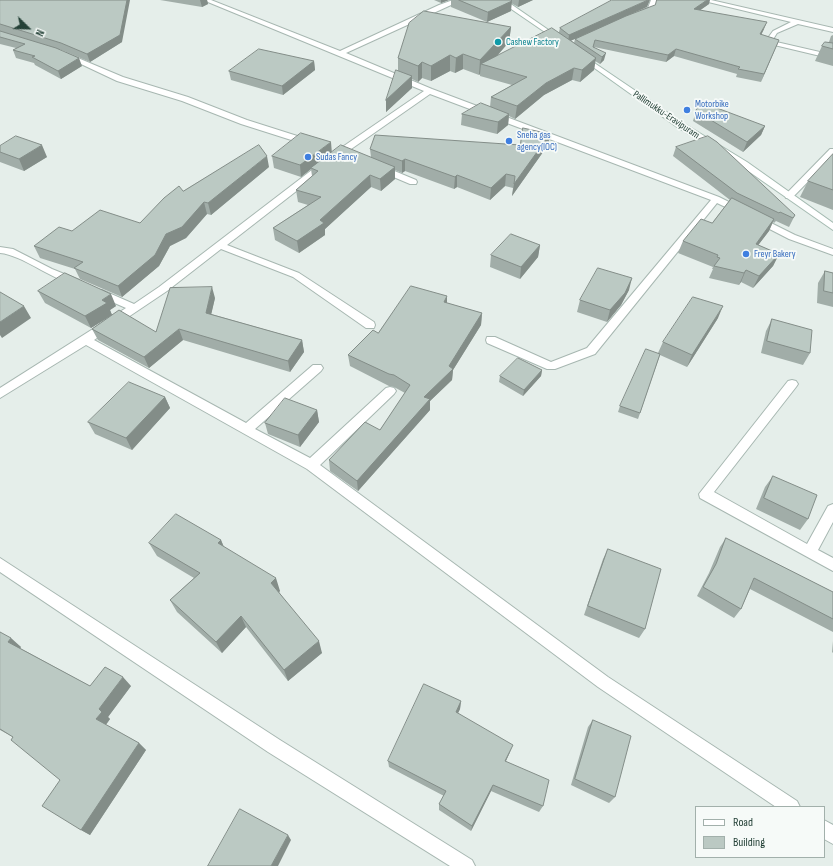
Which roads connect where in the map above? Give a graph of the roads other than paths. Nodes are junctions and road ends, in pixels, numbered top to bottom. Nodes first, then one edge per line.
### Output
1 (206, 0) edge
2 (459, 0) edge
3 (501, 0) edge
4 (654, 0) edge
5 (703, 0) edge
6 (636, 14) edge
7 (797, 22) junction
8 (833, 30) edge
9 (61, 53) edge
10 (340, 53) junction
11 (833, 57) edge
12 (429, 91) junction
13 (319, 145) edge
14 (833, 151) edge
15 (370, 164) edge
16 (413, 182) dead end
17 (789, 196) junction
18 (716, 199) junction
19 (833, 227) edge
20 (222, 246) junction
21 (0, 250) edge
22 (833, 252) edge
23 (135, 308) junction
24 (370, 325) dead end
25 (86, 340) junction
26 (491, 340) dead end
27 (317, 368) dead end
28 (792, 384) dead end
29 (390, 391) dead end
30 (0, 394) edge
31 (247, 429) junction
32 (312, 465) junction
33 (833, 510) edge
34 (809, 552) junction
35 (0, 564) edge
36 (833, 565) edge
37 (789, 806) edge
38 (466, 866) edge

1 - 10 street
2 - 10 street
3 - 17 street, Pallimukku-Eravipuram
4 - 6 street
5 - 7 street
7 - 8 street
7 - 11 street
9 - 13 street
10 - 12 street
12 - 18 street
12 - 20 street
14 - 17 street
15 - 16 street
17 - 19 street, Pallimukku-Eravipuram
18 - 22 street
18 - 26 street
20 - 23 street
20 - 24 street
21 - 23 street
23 - 25 street
25 - 30 street
25 - 31 street
27 - 31 street
28 - 34 street
29 - 32 street
31 - 32 street
32 - 37 street
33 - 34 street
34 - 36 street
35 - 38 street

